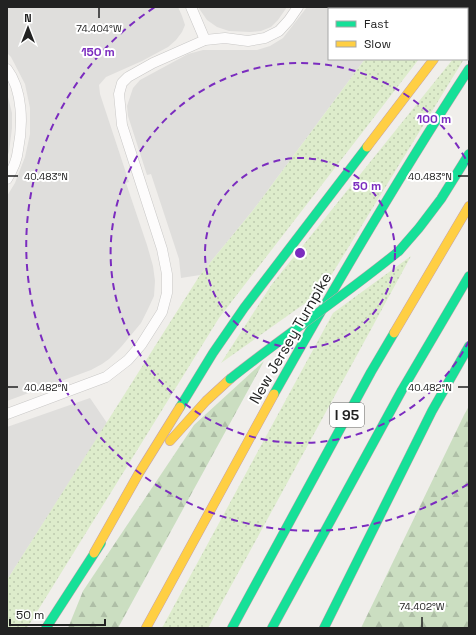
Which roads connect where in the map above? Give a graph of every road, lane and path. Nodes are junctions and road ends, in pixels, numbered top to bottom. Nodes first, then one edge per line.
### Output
1 (191, 7) edge
2 (298, 7) edge
3 (205, 40) junction
4 (433, 60) edge
5 (7, 69) edge
6 (469, 69) edge
7 (469, 154) edge
8 (7, 179) edge
9 (469, 206) edge
10 (469, 276) edge
11 (469, 346) edge
12 (7, 414) edge
13 (94, 553) junction
14 (46, 628) edge
15 (146, 628) edge
16 (232, 628) edge
17 (272, 628) edge
18 (324, 628) edge

1 - 3 street
2 - 3 street
3 - 12 street
4 - 13 highway
5 - 8 street
6 - 15 highway, New Jersey Turnpike
7 - 13 highway, bridge
9 - 16 highway, I 95
10 - 17 highway, I 95
11 - 18 highway
13 - 14 highway

